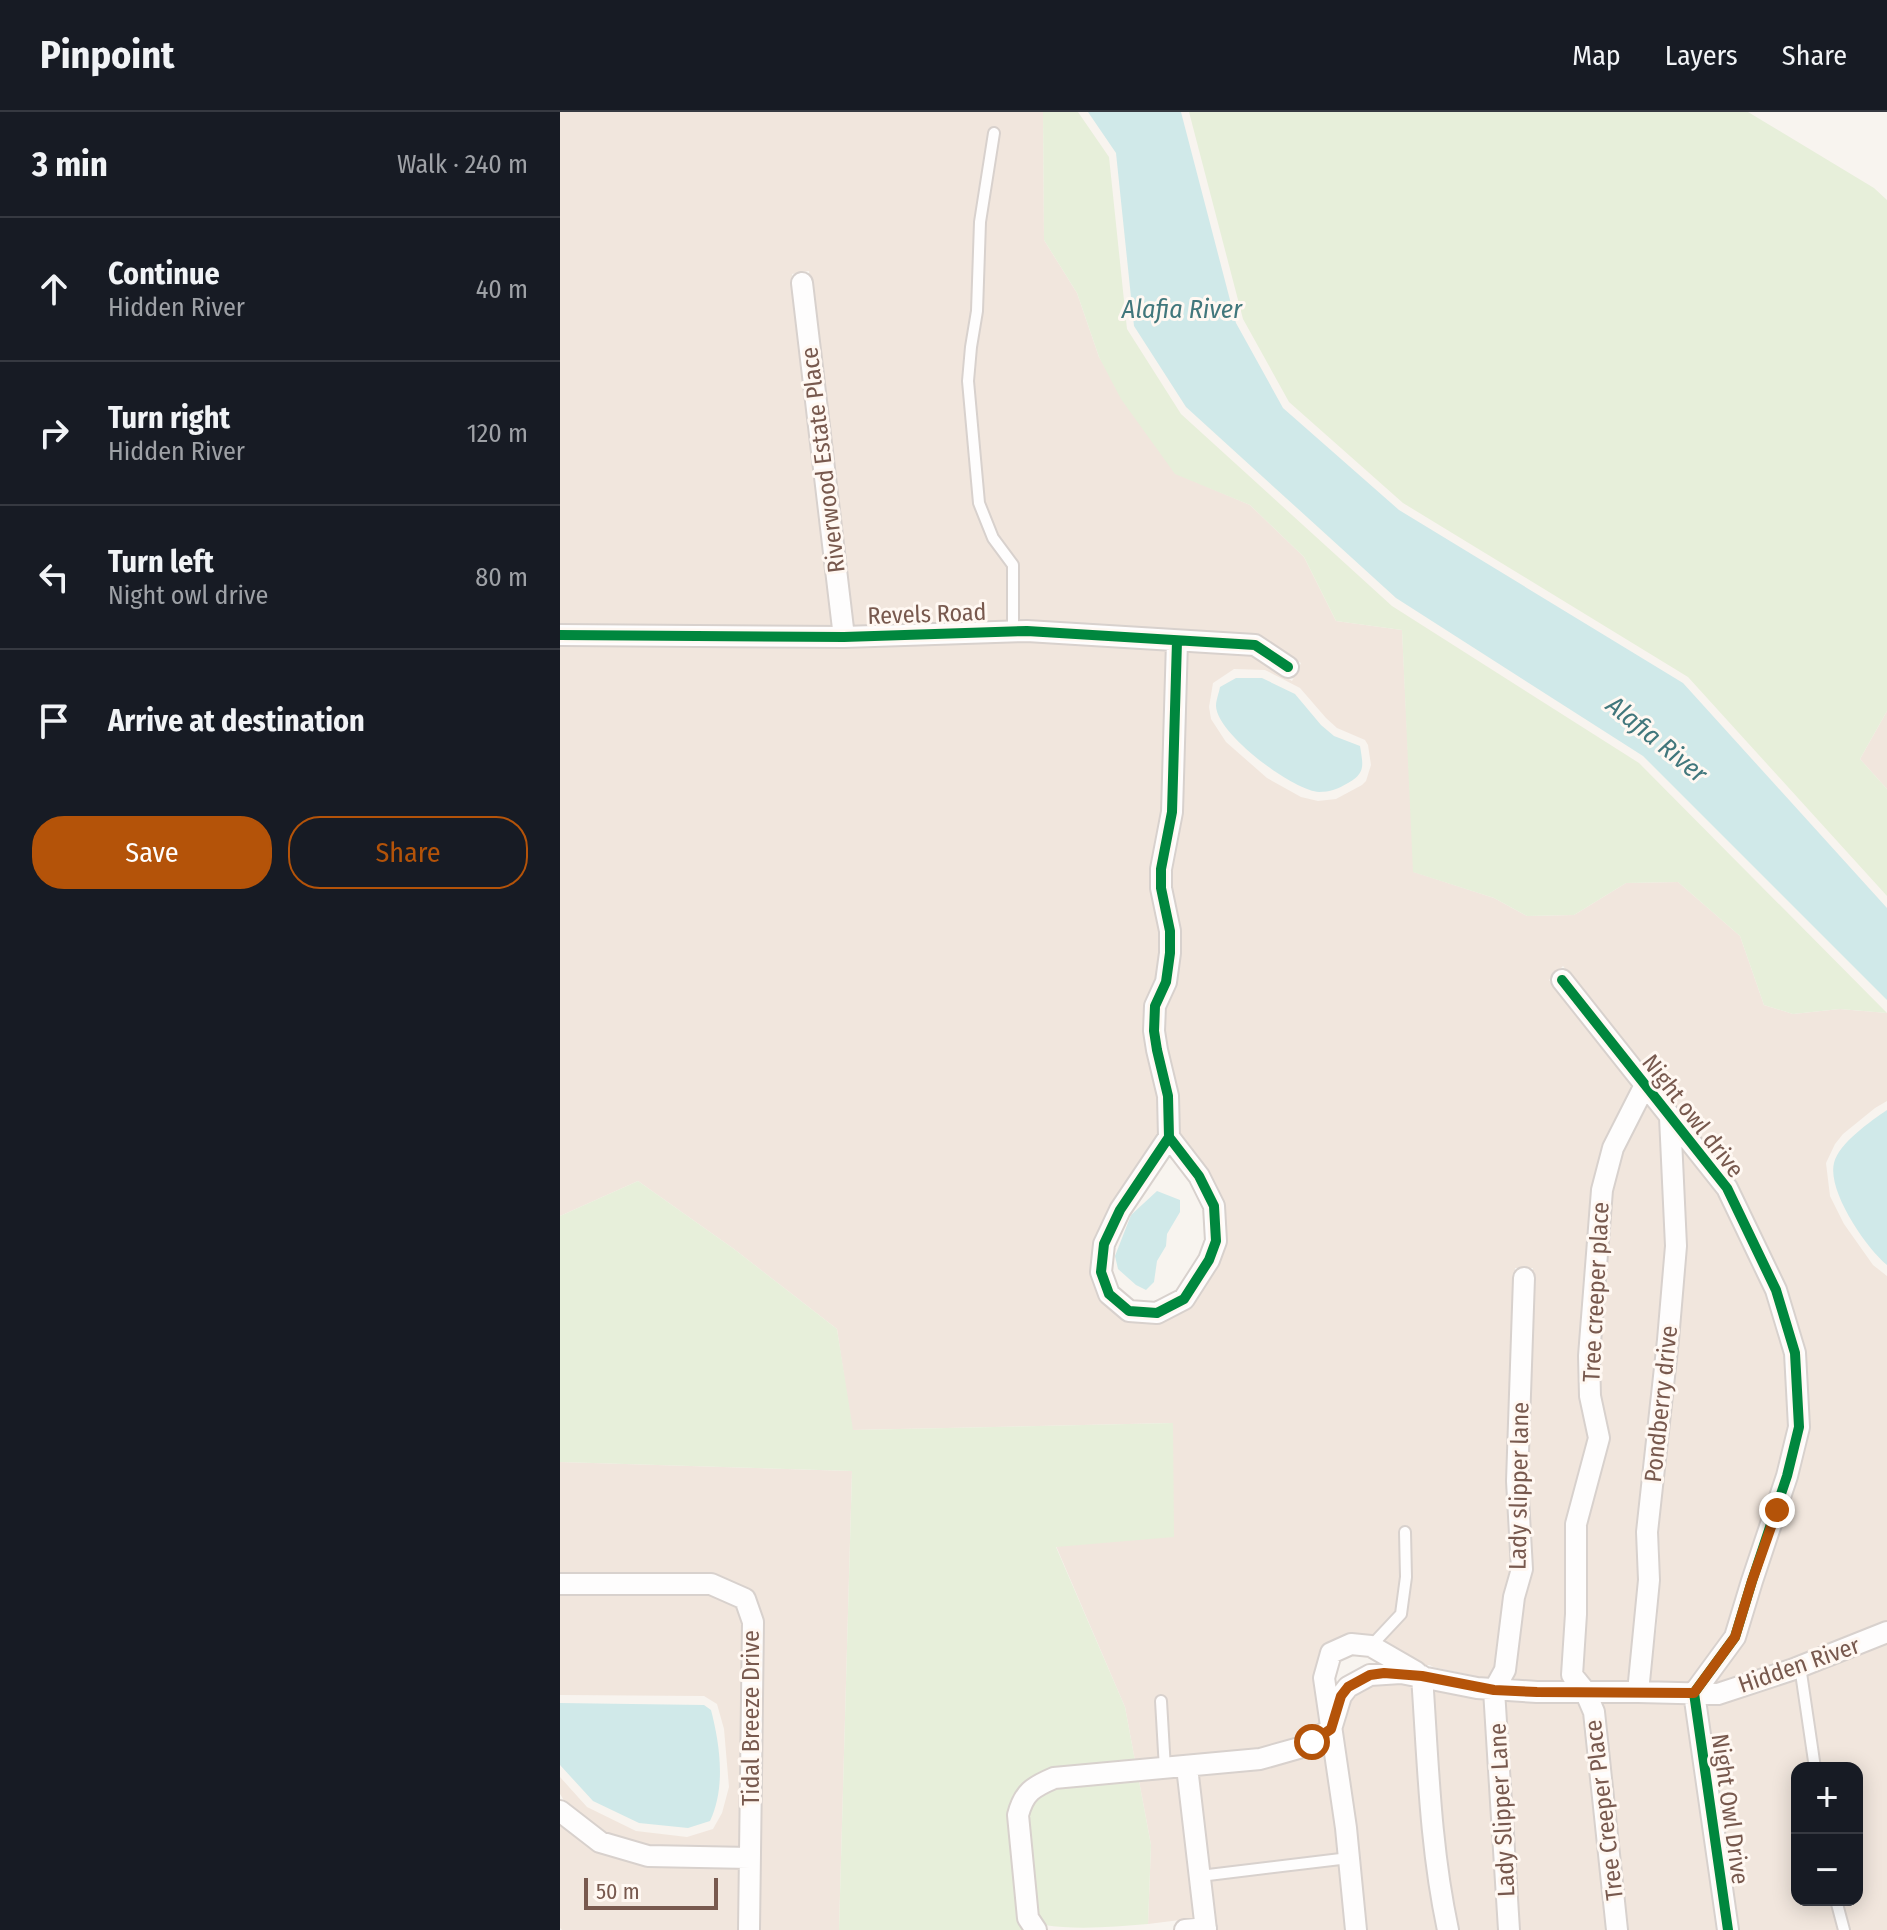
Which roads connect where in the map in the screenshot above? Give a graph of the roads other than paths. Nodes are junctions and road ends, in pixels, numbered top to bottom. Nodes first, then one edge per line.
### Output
1 (994, 133) dead end
2 (802, 283) dead end
3 (1013, 631) junction
4 (560, 635) edge
5 (844, 637) junction
6 (1177, 641) junction
7 (1288, 667) dead end
8 (1562, 980) dead end
9 (1645, 1085) junction
10 (1670, 1117) junction
11 (1169, 1137) junction
12 (1524, 1278) dead end
13 (1405, 1532) dead end
14 (560, 1584) edge
15 (1887, 1632) edge
16 (1371, 1646) junction
17 (1800, 1666) junction
18 (1422, 1676) junction
19 (1494, 1690) junction
20 (1585, 1691) junction
21 (1638, 1692) junction
22 (1694, 1693) junction
23 (1161, 1701) dead end
24 (1331, 1729) junction
25 (1814, 1762) edge
26 (1187, 1767) junction
27 (1165, 1769) junction
28 (560, 1811) edge
29 (750, 1858) junction
30 (1349, 1858) junction
31 (1200, 1876) junction
32 (1838, 1906) edge
33 (1199, 1929) edge
34 (749, 1930) edge
35 (1036, 1930) edge
36 (1356, 1930) edge
37 (1448, 1930) edge
38 (1509, 1930) edge
39 (1617, 1930) edge
40 (1728, 1930) edge
41 (1844, 1930) edge

1 - 3 lane
2 - 5 street, Riverwood Estate Place
3 - 5 street, Revels Road
3 - 6 street, Revels Road
4 - 5 street, Revels Road
6 - 7 street, Revels Road
6 - 11 street
8 - 9 street, Night owl drive
9 - 10 street, Night owl drive
9 - 20 street, Tree creeper place
10 - 21 street, Pondberry drive
10 - 22 street, Night owl drive
11 - 11 street
12 - 19 street, Lady slipper lane
13 - 16 lane
14 - 29 street, Tidal Breeze Drive
15 - 17 street, Hidden River
16 - 18 street, Hidden River
16 - 24 street, Hidden River
17 - 22 street, Hidden River
17 - 25 lane
18 - 19 street, Hidden River
18 - 24 street, Hidden River
18 - 37 street
19 - 20 street, Hidden River
19 - 38 street, Lady Slipper Lane
20 - 21 street, Hidden River
20 - 39 street, Tree Creeper Place
21 - 22 street, Hidden River
22 - 40 street, Night Owl Drive
23 - 27 lane
24 - 26 street
24 - 30 street, Hidden River
26 - 27 street
26 - 31 street
27 - 35 street
28 - 29 street
29 - 34 street, Tidal Breeze Drive
30 - 31 lane
30 - 36 street, Hidden River
31 - 33 street
32 - 41 lane

